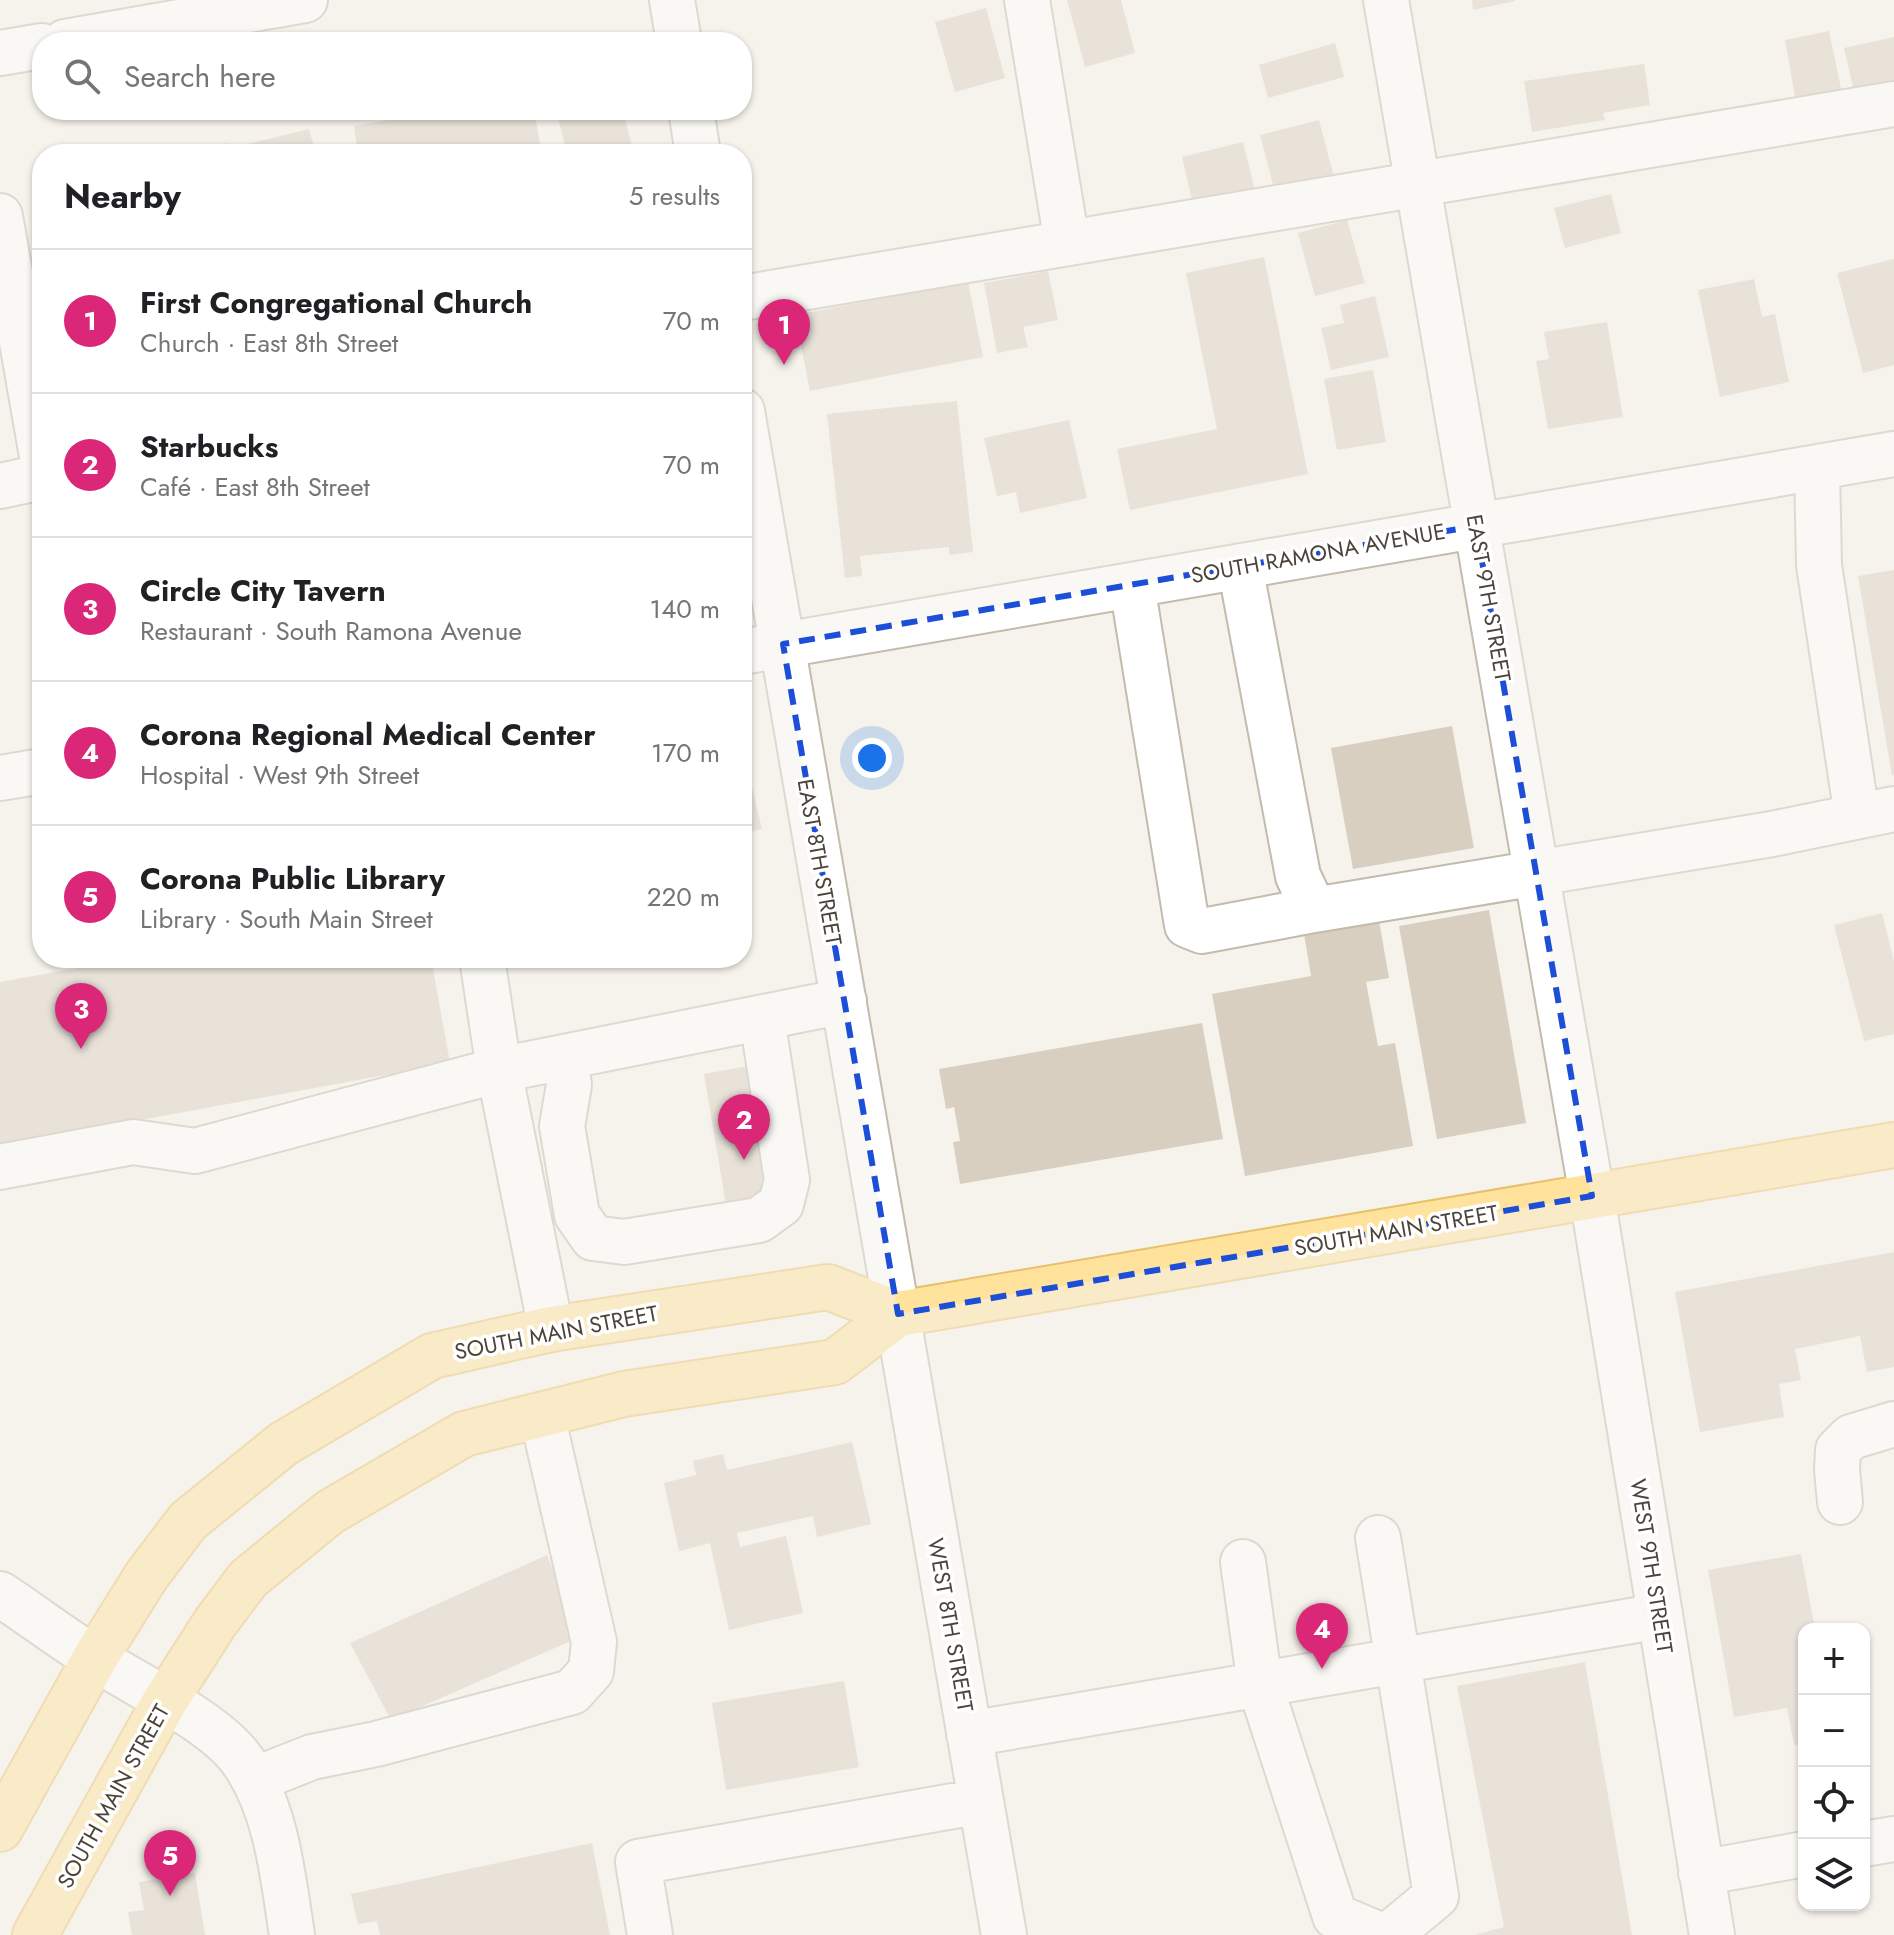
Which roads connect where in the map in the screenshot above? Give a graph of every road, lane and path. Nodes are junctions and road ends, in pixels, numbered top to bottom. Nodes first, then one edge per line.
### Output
1 (305, 0) edge
2 (672, 0) edge
3 (1027, 0) edge
4 (1386, 0) edge
5 (122, 32) edge
6 (677, 32) edge
7 (32, 48) edge
8 (0, 53) edge
9 (1894, 104) edge
10 (693, 120) edge
11 (696, 144) edge
12 (1417, 184) junction
13 (0, 216) edge
14 (1067, 243) junction
15 (752, 296) edge
16 (30, 431) edge
17 (1894, 454) edge
18 (1817, 468) junction
19 (32, 479) edge
20 (0, 486) edge
21 (1476, 526) junction
22 (752, 530) edge
23 (1240, 566) junction
24 (1132, 585) junction
25 (762, 648) edge
26 (32, 773) edge
27 (0, 778) edge
28 (1876, 812) edge
29 (1536, 872) junction
30 (1314, 910) junction
31 (484, 968) edge
32 (844, 1001) junction
33 (762, 1018) junction
34 (565, 1057) junction
35 (499, 1070) junction
36 (1894, 1145) edge
37 (0, 1167) edge
38 (1592, 1196) junction
39 (898, 1314) junction
40 (551, 1329) junction
41 (542, 1415) junction
42 (1894, 1424) edge
43 (1840, 1502) dead end
44 (1378, 1538) dead end
45 (1243, 1562) dead end
46 (0, 1594) edge
47 (1660, 1616) junction
48 (95, 1658) junction
49 (1399, 1661) junction
50 (1260, 1685) junction
51 (165, 1701) junction
52 (969, 1734) junction
53 (254, 1780) junction
54 (981, 1801) junction
55 (0, 1829) edge
56 (1894, 1839) edge
57 (1870, 1843) edge
58 (1798, 1855) edge
59 (1701, 1873) junction
60 (35, 1935) edge
61 (292, 1935) edge
62 (650, 1935) edge
63 (1004, 1935) edge
64 (1380, 1935) edge
65 (1389, 1935) edge
66 (1712, 1935) edge

1 - 5 street
2 - 6 street
3 - 14 street
4 - 12 street, EAST 9TH STREET
7 - 8 street
9 - 12 street
10 - 11 street
12 - 14 street
12 - 21 street, EAST 9TH STREET
13 - 16 street
14 - 15 street
17 - 18 street, SOUTH RAMONA AVENUE
18 - 21 street, SOUTH RAMONA AVENUE
18 - 28 street
19 - 20 street
21 - 23 street, SOUTH RAMONA AVENUE
21 - 29 street, EAST 9TH STREET
22 - 25 street, EAST 8TH STREET
23 - 24 street, SOUTH RAMONA AVENUE
23 - 30 street
24 - 25 street, SOUTH RAMONA AVENUE
24 - 30 street
25 - 32 street, EAST 8TH STREET
26 - 27 street
28 - 29 street
29 - 30 street
29 - 38 street, EAST 9TH STREET
31 - 35 street
32 - 33 street
32 - 39 street, EAST 8TH STREET
33 - 34 street
33 - 34 street
34 - 35 street
35 - 37 street
35 - 40 street
36 - 38 main road, SOUTH MAIN STREET
38 - 39 main road, SOUTH MAIN STREET
38 - 47 street, WEST 9TH STREET
39 - 40 main road, SOUTH MAIN STREET
39 - 41 main road, SOUTH MAIN STREET
39 - 52 street, WEST 8TH STREET
40 - 48 main road, SOUTH MAIN STREET
41 - 51 main road, SOUTH MAIN STREET
41 - 53 street
42 - 43 street
44 - 49 street
45 - 50 street
46 - 48 street
47 - 49 street
47 - 59 street, WEST 9TH STREET
48 - 51 street
48 - 55 main road, SOUTH MAIN STREET
49 - 50 street
49 - 65 street
50 - 52 street
50 - 64 street
51 - 53 street
51 - 60 main road, SOUTH MAIN STREET
52 - 54 street, WEST 8TH STREET
53 - 61 street
54 - 62 street
54 - 63 street, WEST 8TH STREET
56 - 57 street
58 - 59 street
59 - 66 street, WEST 9TH STREET

